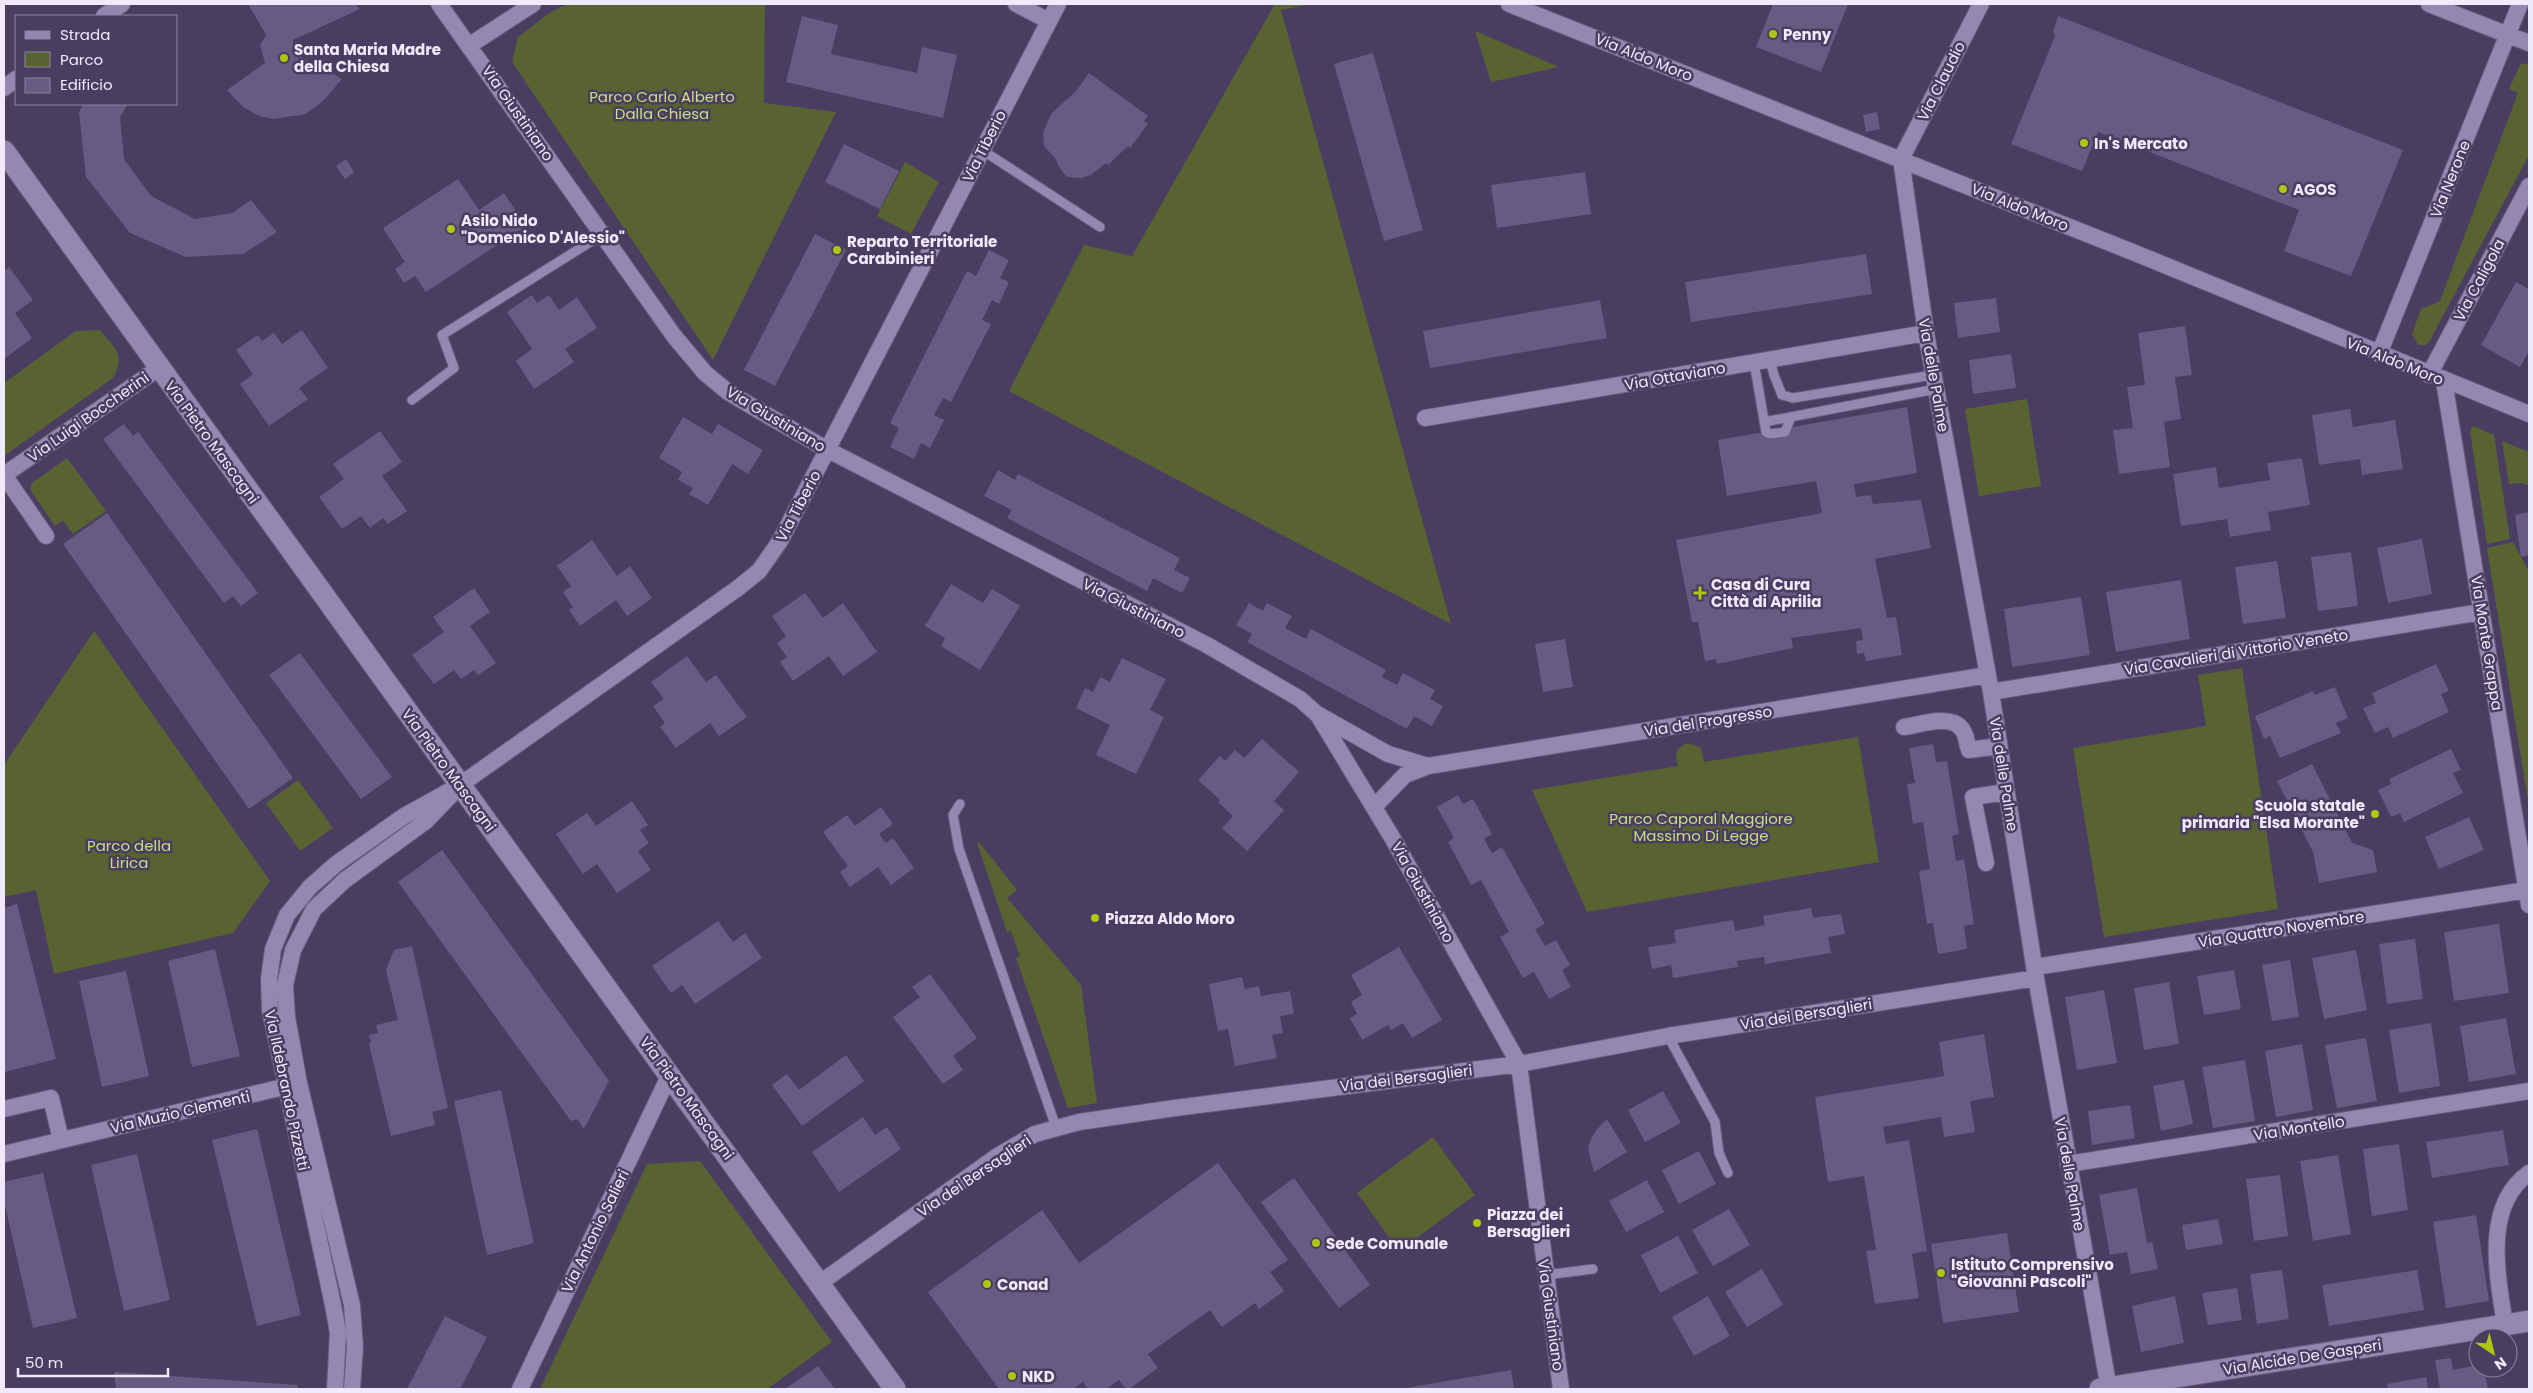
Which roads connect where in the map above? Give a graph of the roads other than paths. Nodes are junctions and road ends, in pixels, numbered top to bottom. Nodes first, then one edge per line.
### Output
1 (122, 4) edge
2 (439, 4) edge
3 (534, 4) edge
4 (1016, 4) edge
5 (1058, 4) edge
6 (1509, 4) edge
7 (1981, 4) edge
8 (2429, 4) edge
9 (2520, 4) edge
10 (106, 15) edge
11 (1049, 21) junction
12 (2508, 34) junction
13 (2529, 43) edge
14 (470, 45) junction
15 (15, 80) edge
16 (4, 88) edge
17 (982, 150) junction
18 (4, 151) edge
19 (1901, 159) junction
20 (2529, 186) edge
21 (1100, 227) dead end
22 (603, 234) junction
23 (1926, 333) junction
24 (2379, 354) junction
25 (1770, 360) junction
26 (1754, 362) junction
27 (159, 368) junction
28 (2437, 378) junction
29 (1934, 382) junction
30 (412, 400) dead end
31 (2529, 414) edge
32 (1791, 417) junction
33 (1424, 418) dead end
34 (1764, 422) junction
35 (828, 450) junction
36 (46, 536) dead end
37 (2482, 612) junction
38 (1988, 675) junction
39 (1991, 692) junction
40 (1318, 715) junction
41 (1904, 727) dead end
42 (1999, 746) junction
43 (1428, 766) junction
44 (460, 786) junction
45 (2006, 792) junction
46 (960, 804) dead end
47 (1374, 807) junction
48 (1986, 863) dead end
49 (2528, 898) edge
50 (2035, 968) junction
51 (1668, 1036) junction
52 (1519, 1064) junction
53 (670, 1074) junction
54 (292, 1085) junction
55 (2529, 1091) edge
56 (4, 1109) edge
57 (1056, 1127) junction
58 (61, 1140) junction
59 (4, 1154) edge
60 (2068, 1164) junction
61 (1728, 1173) dead end
62 (2529, 1173) edge
63 (1593, 1269) dead end
64 (1546, 1275) junction
65 (820, 1283) junction
66 (2529, 1321) edge
67 (2505, 1326) junction
68 (335, 1389) edge
69 (352, 1389) edge
70 (520, 1389) edge
71 (895, 1389) edge
72 (1561, 1389) edge
73 (2106, 1389) edge

1 - 10 street
2 - 14 street, Via Giustiniano
3 - 14 street
4 - 11 street
5 - 11 street, Via Tiberio
6 - 19 street, Via Aldo Moro
7 - 19 street, Via Claudio
8 - 12 street
9 - 12 street, Via Nerone
11 - 17 street, Via Tiberio
12 - 13 street
12 - 24 street, Via Nerone
14 - 22 street, Via Giustiniano
15 - 16 street
17 - 21 lane
17 - 35 street, Via Tiberio
18 - 27 street, Via Pietro Mascagni
19 - 23 street, Via delle Palme
19 - 24 street, Via Aldo Moro
20 - 28 street, Via Caligola
22 - 30 lane
22 - 35 street, Via Giustiniano
23 - 25 street, Via Ottaviano
23 - 29 street, Via delle Palme
24 - 28 street, Via Aldo Moro
25 - 26 street, Via Ottaviano
25 - 29 lane
26 - 33 street, Via Ottaviano
26 - 34 lane
27 - 36 street, Via Luigi Boccherini
27 - 44 street, Via Pietro Mascagni
28 - 31 street, Via Aldo Moro
28 - 37 street, Via Monte Grappa
29 - 32 lane
29 - 38 street, Via delle Palme
32 - 34 lane
32 - 34 lane
35 - 40 street, Via Giustiniano
35 - 44 street, Via Tiberio
37 - 39 street, Via Cavalieri di Vittorio Veneto
37 - 49 street, Via Monte Grappa
38 - 39 street, Via delle Palme
38 - 43 street, Via del Progresso
39 - 42 street, Via delle Palme
40 - 43 street, Via del Progresso
40 - 47 street, Via Giustiniano
41 - 42 street
42 - 45 street, Via delle Palme
43 - 47 street, Via del Progresso
44 - 53 street, Via Pietro Mascagni
44 - 54 street, Via Ildebrando Pizzetti
45 - 48 street
45 - 50 street, Via delle Palme
46 - 57 lane
47 - 52 street, Via Giustiniano
49 - 50 street, Via Quattro Novembre
50 - 51 street, Via dei Bersaglieri
50 - 60 street, Via delle Palme
51 - 52 street, Via dei Bersaglieri
51 - 61 lane
52 - 57 street, Via dei Bersaglieri
52 - 64 street, Via Giustiniano
53 - 65 street, Via Pietro Mascagni
53 - 70 street, Via Antonio Salieri
54 - 58 street, Via Muzio Clementi
54 - 68 street, Via Ildebrando Pizzetti
54 - 69 street, Via Ildebrando Pizzetti
55 - 60 street, Via Montello
56 - 58 street
57 - 65 street, Via dei Bersaglieri
58 - 59 street, Via Muzio Clementi
60 - 73 street, Via delle Palme
62 - 67 street
63 - 64 lane
64 - 72 street, Via Giustiniano
65 - 71 street, Via Pietro Mascagni
66 - 67 street, Via Alcide De Gasperi
67 - 73 street, Via Alcide De Gasperi

